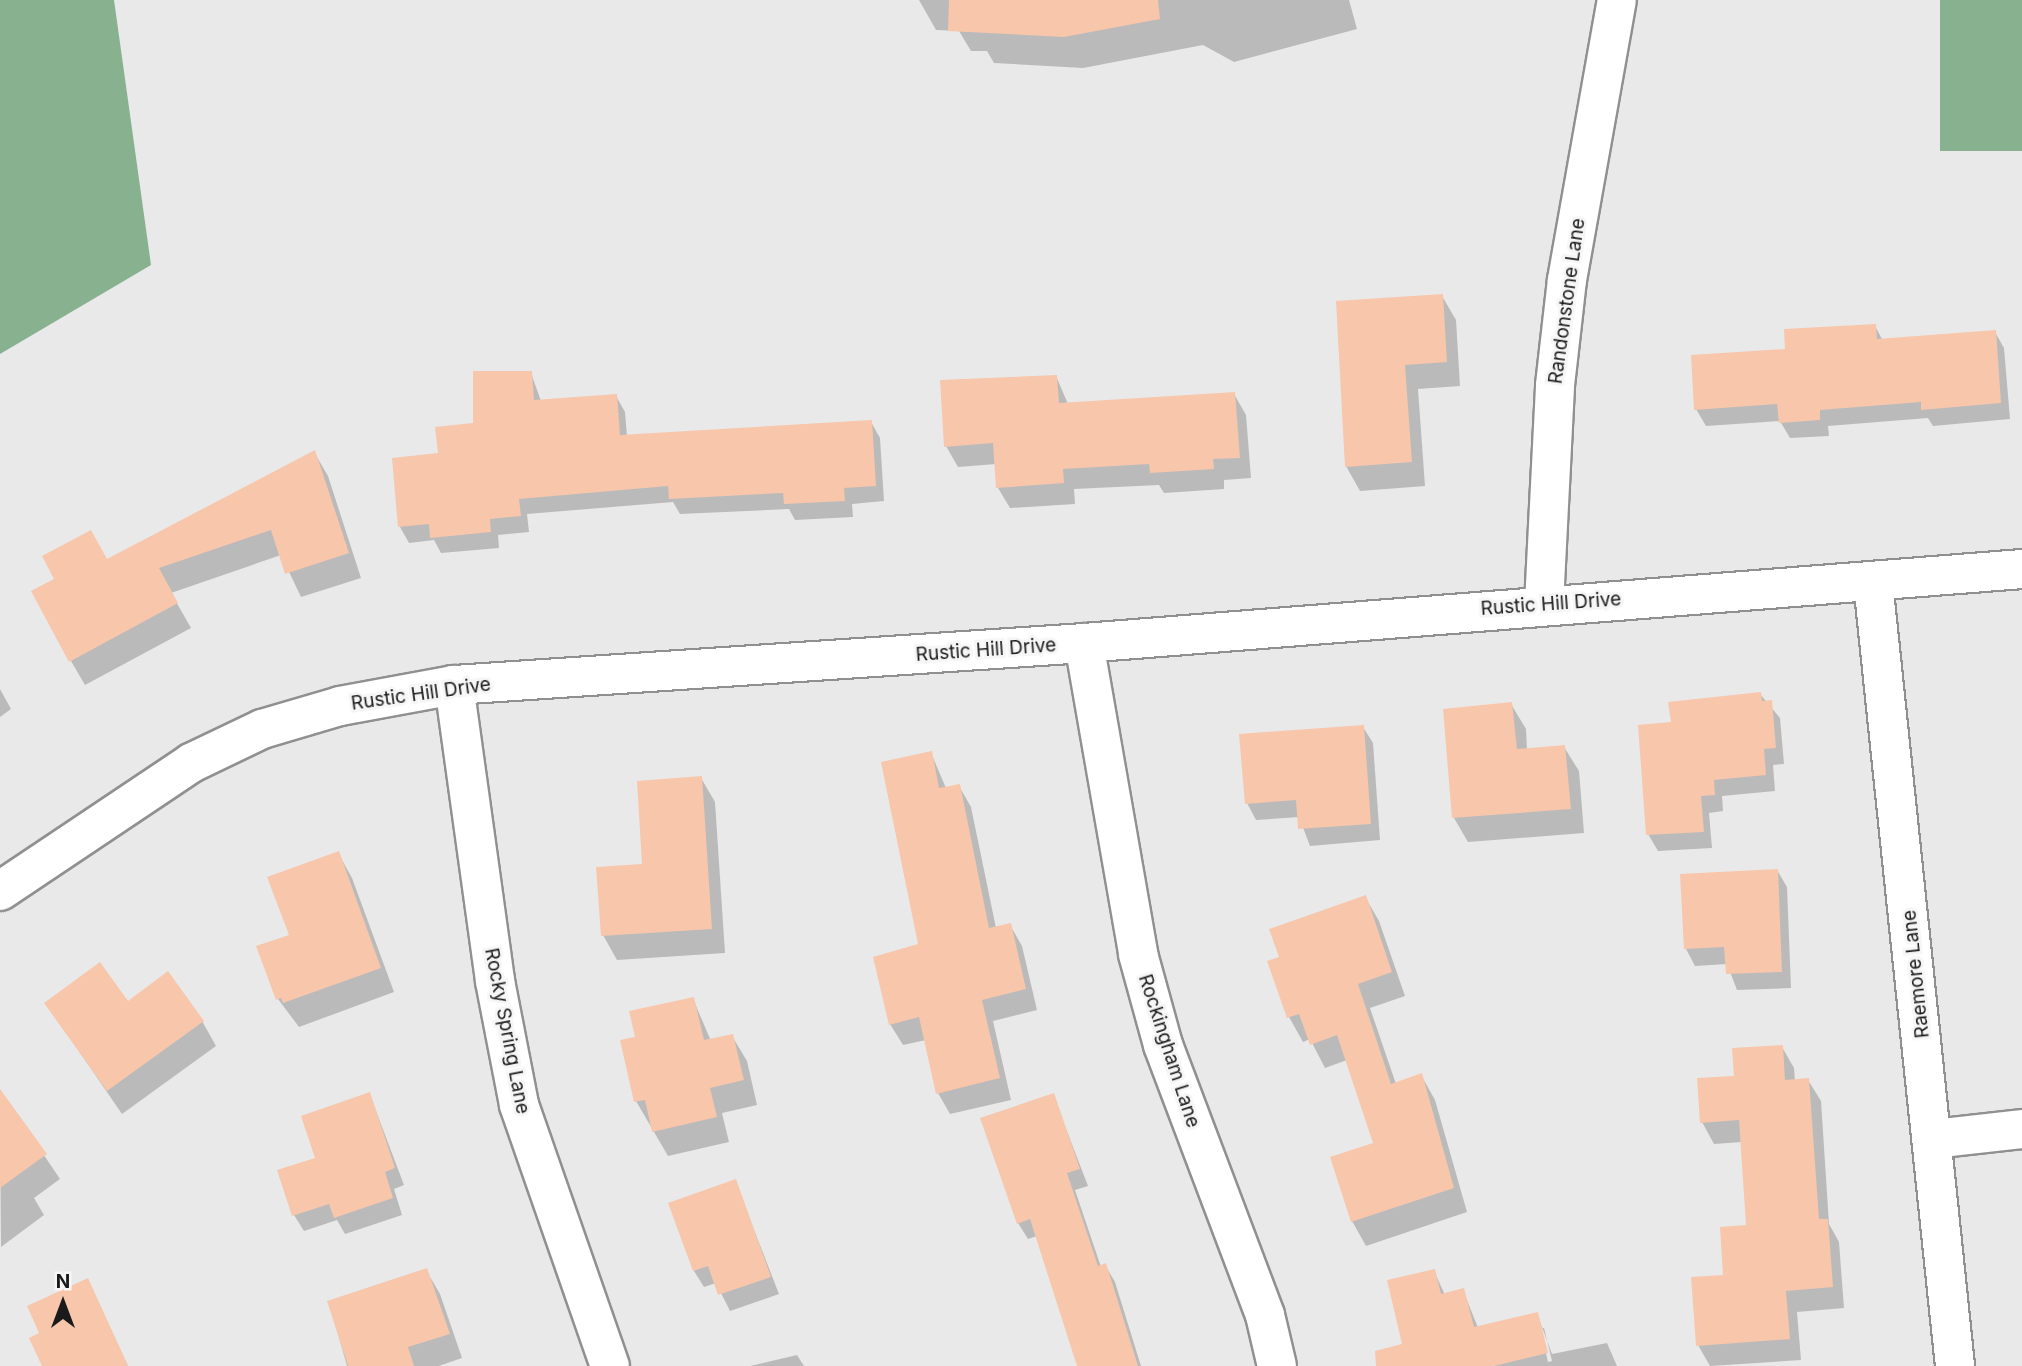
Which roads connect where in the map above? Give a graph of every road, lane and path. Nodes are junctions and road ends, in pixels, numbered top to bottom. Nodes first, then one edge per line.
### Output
1 (1617, 0) edge
2 (2022, 569) edge
3 (1873, 582) junction
4 (1544, 604) junction
5 (1084, 643) junction
6 (454, 685) junction
7 (0, 891) edge
8 (2022, 1129) edge
9 (1933, 1139) junction
10 (610, 1366) edge
11 (1277, 1366) edge
12 (1955, 1366) edge

1 - 4 street, Randonstone Lane
2 - 3 street, Rustic Hill Drive
3 - 4 street, Rustic Hill Drive
3 - 9 street, Raemore Lane
4 - 5 street, Rustic Hill Drive
5 - 6 street, Rustic Hill Drive
5 - 11 street, Rockingham Lane
6 - 7 street, Rustic Hill Drive
6 - 10 street, Rocky Spring Lane
8 - 9 street
9 - 12 street, Raemore Lane

